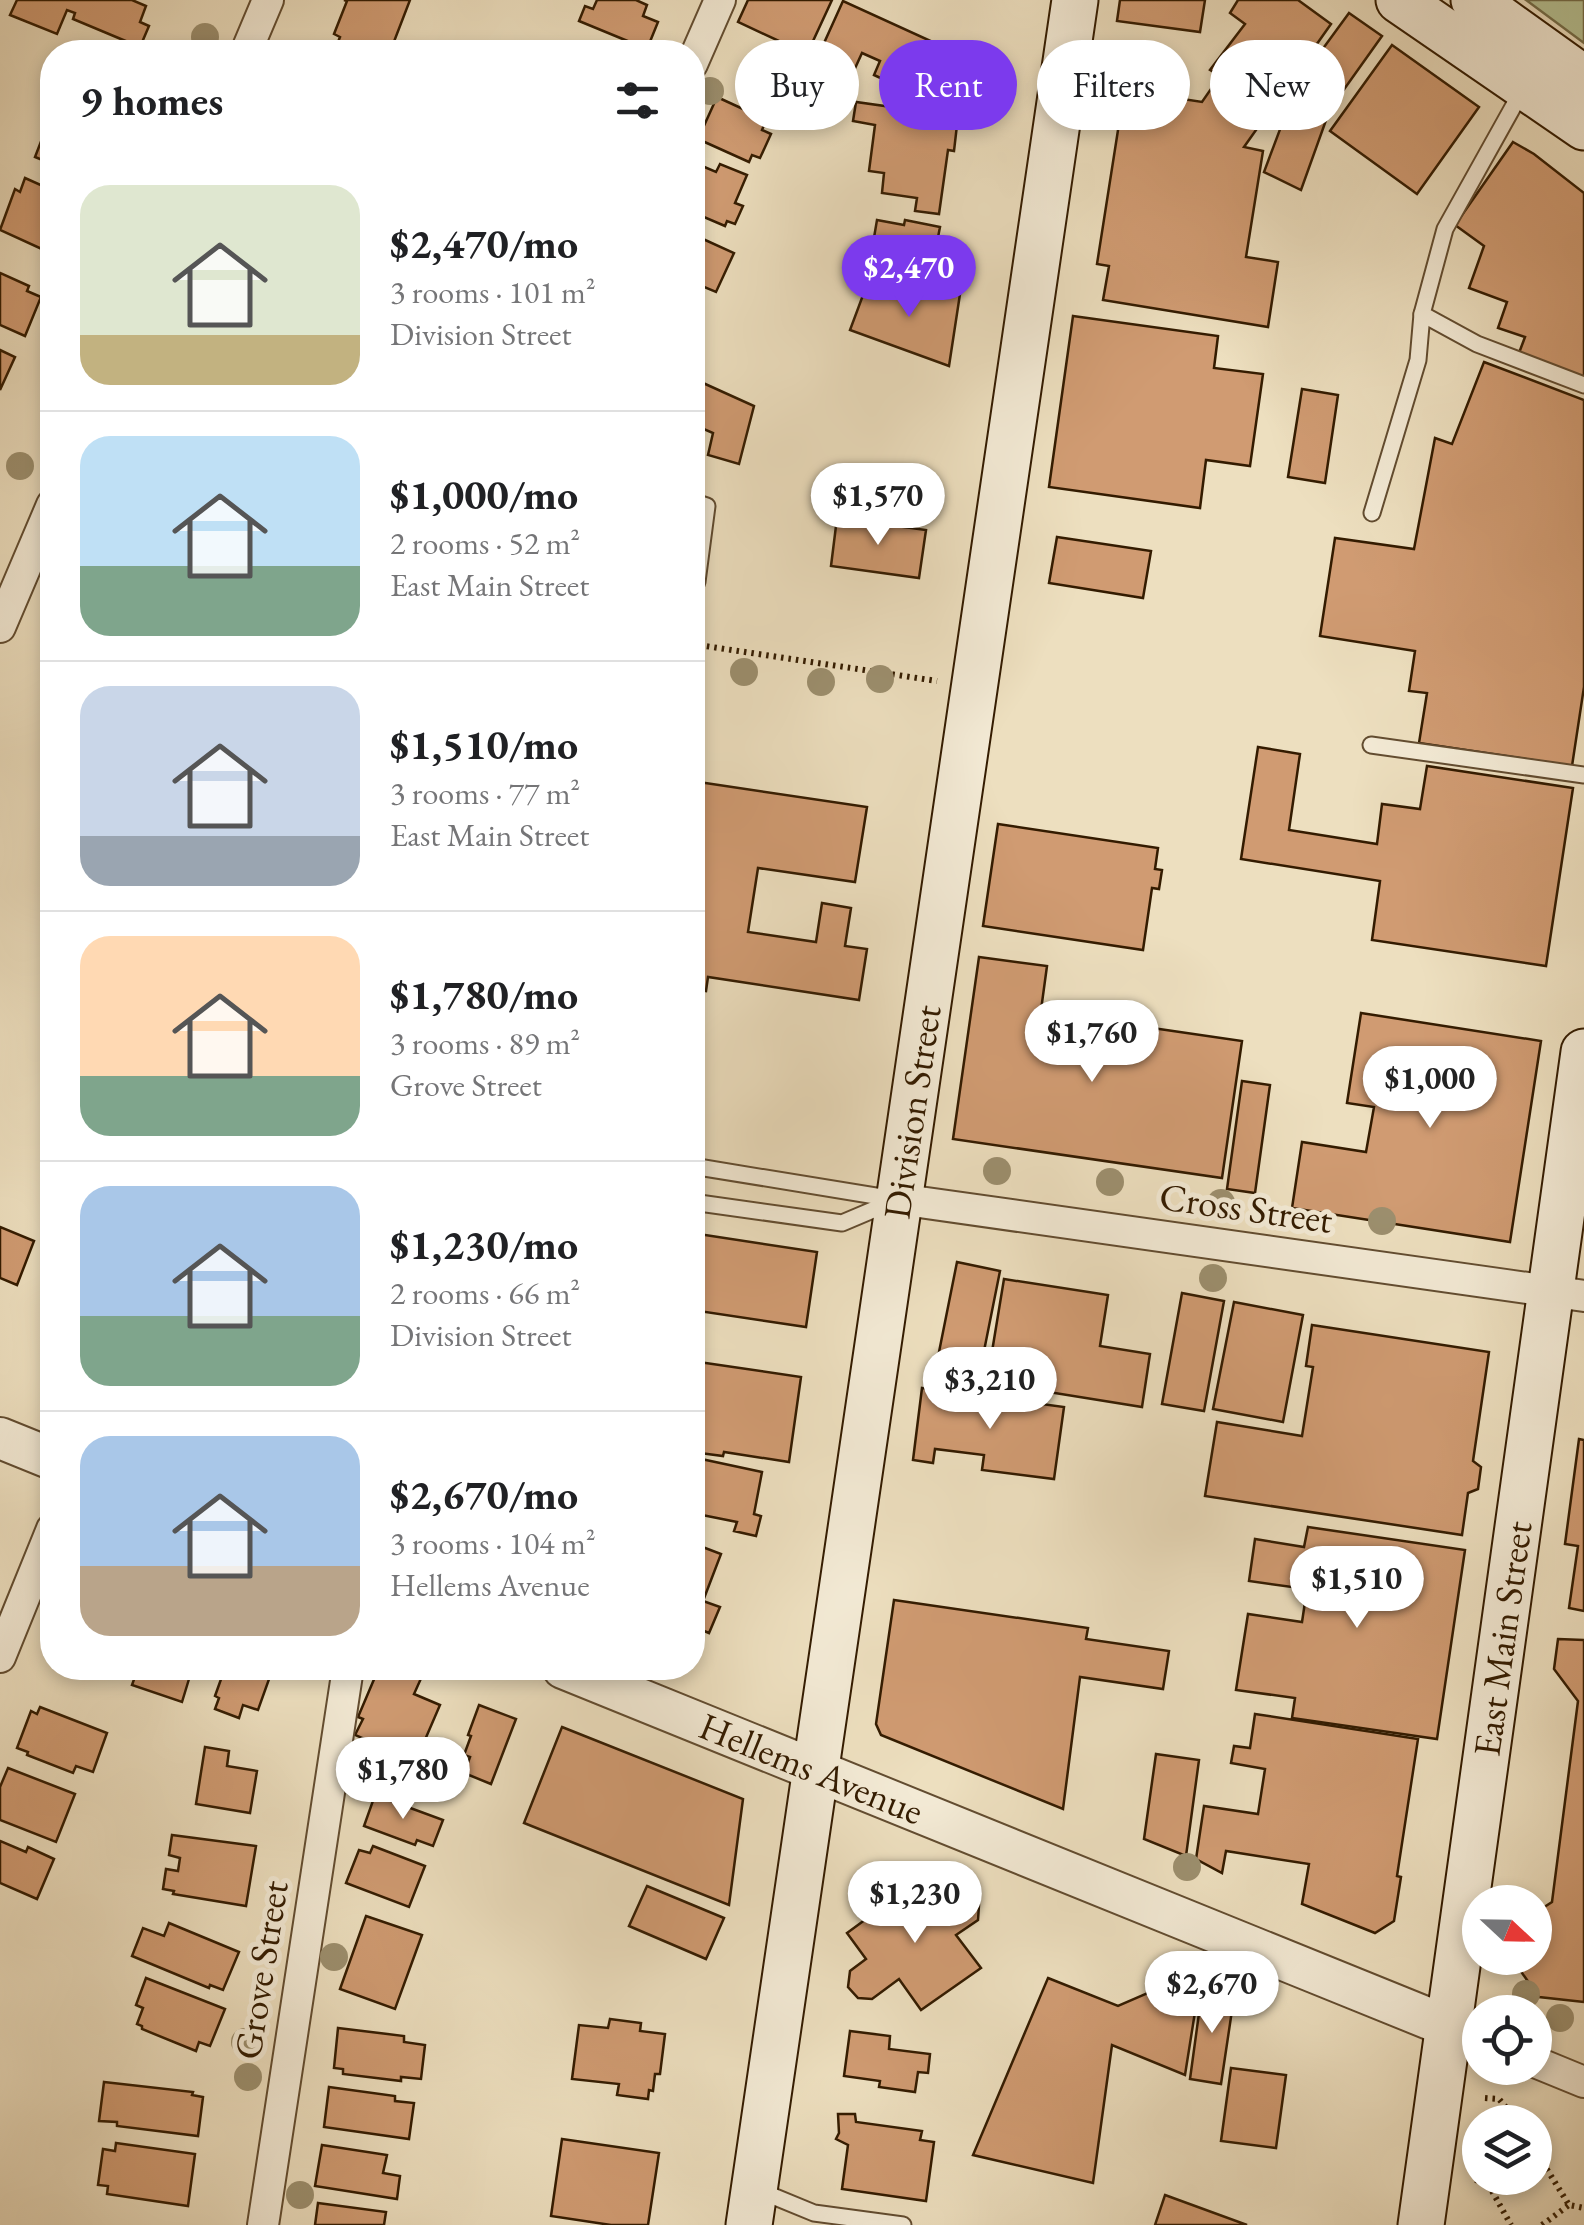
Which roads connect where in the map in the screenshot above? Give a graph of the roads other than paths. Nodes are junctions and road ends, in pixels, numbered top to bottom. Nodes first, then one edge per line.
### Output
1 (268, 0) edge
2 (720, 0) edge
3 (1075, 0) edge
4 (1400, 0) edge
5 (1474, 0) edge
6 (251, 40) edge
7 (702, 40) edge
8 (1584, 79) edge
9 (1525, 86) junction
10 (1584, 126) edge
11 (1422, 314) junction
12 (1584, 386) edge
13 (1372, 513) dead end
14 (40, 533) edge
15 (0, 627) edge
16 (1371, 745) dead end
17 (1584, 775) edge
18 (1584, 1052) edge
19 (705, 1168) edge
20 (898, 1199) junction
21 (705, 1204) edge
22 (1567, 1293) edge
23 (0, 1438) edge
24 (40, 1454) edge
25 (40, 1559) edge
26 (0, 1657) edge
27 (346, 1680) edge
28 (593, 1680) edge
29 (814, 1770) junction
30 (1468, 1995) edge
31 (1462, 2033) edge
32 (1462, 2038) edge
33 (1552, 2069) edge
34 (1584, 2082) edge
35 (751, 2206) edge
36 (263, 2225) edge
37 (903, 2225) edge
38 (1421, 2225) edge

1 - 6 street
2 - 7 street
3 - 20 main road, Division Street
4 - 9 main road
5 - 8 main road
9 - 10 main road
9 - 11 lane
11 - 12 lane
11 - 13 lane
14 - 15 street
16 - 17 lane
18 - 22 main road, East Main Street
19 - 20 lane
20 - 21 lane
20 - 22 street, Cross Street
20 - 29 main road, Division Street
22 - 30 main road, East Main Street
23 - 24 street
25 - 26 street
27 - 36 street, Grove Street
28 - 29 street, Hellems Avenue
29 - 31 street, Hellems Avenue
29 - 35 main road, Division Street
32 - 38 main road, East Main Street
33 - 34 street
35 - 37 lane

